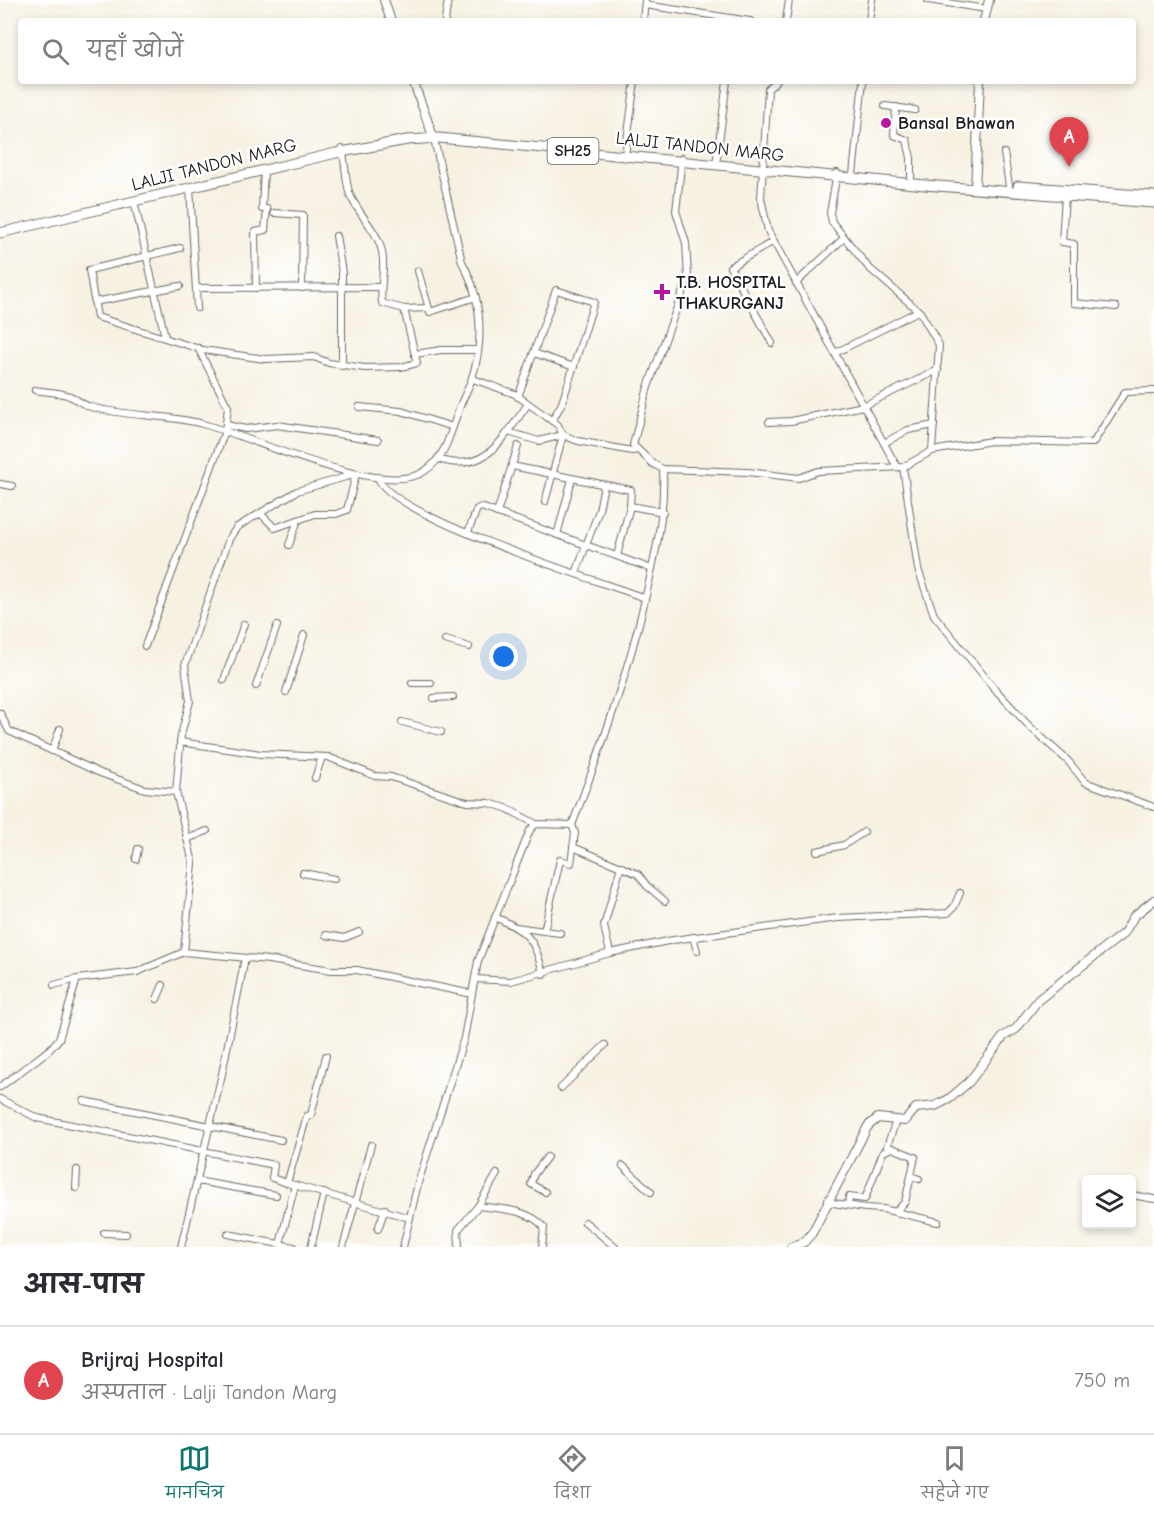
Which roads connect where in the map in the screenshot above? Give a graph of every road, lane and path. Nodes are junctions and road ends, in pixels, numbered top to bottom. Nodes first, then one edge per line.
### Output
1 (384, 0) edge
2 (448, 0) edge
3 (789, 0) edge
4 (872, 0) edge
5 (928, 0) edge
6 (989, 0) edge
7 (645, 2) edge
8 (986, 9) junction
9 (390, 18) edge
10 (445, 18) edge
11 (642, 18) edge
12 (725, 18) edge
13 (786, 18) edge
14 (869, 18) edge
15 (984, 18) edge
16 (414, 84) edge
17 (635, 84) edge
18 (727, 84) edge
19 (774, 84) edge
20 (863, 84) edge
21 (980, 84) edge
22 (885, 106) dead end
23 (896, 107) junction
24 (915, 110) dead end
25 (433, 136) junction
26 (342, 150) junction
27 (1004, 153) dead end
28 (625, 154) junction
29 (682, 159) junction
30 (717, 163) junction
31 (761, 167) junction
32 (264, 170) junction
33 (837, 174) junction
34 (852, 174) junction
35 (910, 179) junction
36 (1009, 186) junction
37 (975, 187) junction
38 (190, 188) junction
39 (177, 189) junction
40 (1065, 196) junction
41 (1154, 196) edge
42 (1135, 198) junction
43 (134, 201) junction
44 (1154, 203) edge
45 (274, 213) dead end
46 (0, 231) edge
47 (336, 236) dead end
48 (843, 239) junction
49 (774, 241) junction
50 (180, 248) dead end
51 (146, 257) junction
52 (418, 271) dead end
53 (796, 283) junction
54 (180, 286) dead end
55 (381, 287) junction
56 (196, 288) junction
57 (256, 288) junction
58 (302, 288) junction
59 (341, 288) junction
60 (154, 292) junction
61 (476, 297) junction
62 (94, 302) junction
63 (1116, 307) dead end
64 (197, 308) dead end
65 (428, 308) junction
66 (404, 309) junction
67 (918, 311) junction
68 (165, 337) junction
69 (772, 343) dead end
70 (198, 348) junction
71 (478, 350) junction
72 (534, 352) junction
73 (415, 354) junction
74 (835, 354) junction
75 (342, 366) junction
76 (574, 367) junction
77 (938, 370) junction
78 (473, 379) junction
79 (35, 390) dead end
80 (1154, 391) edge
81 (518, 397) junction
82 (528, 404) junction
83 (863, 406) junction
84 (359, 407) dead end
85 (552, 421) junction
86 (770, 422) dead end
87 (934, 424) junction
88 (453, 427) junction
89 (226, 428) junction
90 (508, 432) junction
91 (563, 435) junction
92 (378, 440) dead end
93 (884, 443) junction
94 (518, 446) dead end
95 (637, 450) junction
96 (932, 451) junction
97 (438, 459) junction
98 (512, 466) junction
99 (900, 467) junction
100 (663, 469) junction
101 (356, 474) junction
102 (552, 474) junction
103 (378, 478) junction
104 (572, 479) junction
105 (0, 484) edge
106 (604, 485) junction
107 (12, 486) dead end
108 (544, 502) dead end
109 (630, 506) junction
110 (663, 512) junction
111 (497, 513) junction
112 (261, 514) junction
113 (298, 520) junction
114 (468, 532) junction
115 (557, 535) junction
116 (289, 545) dead end
117 (587, 546) junction
118 (617, 556) junction
119 (652, 569) junction
120 (576, 573) junction
121 (645, 598) junction
122 (244, 624) dead end
123 (277, 626) dead end
124 (304, 635) dead end
125 (445, 640) dead end
126 (145, 646) dead end
127 (469, 647) dead end
128 (224, 680) dead end
129 (412, 683) dead end
130 (431, 683) dead end
131 (256, 686) dead end
132 (286, 692) dead end
133 (453, 697) dead end
134 (434, 698) dead end
135 (0, 713) edge
136 (402, 722) dead end
137 (60, 729) dead end
138 (441, 732) dead end
139 (180, 742) junction
140 (52, 751) junction
141 (321, 757) junction
142 (315, 778) dead end
143 (176, 792) junction
144 (1154, 807) edge
145 (527, 819) junction
146 (536, 824) junction
147 (572, 825) junction
148 (530, 830) junction
149 (207, 831) dead end
150 (864, 832) dead end
151 (187, 839) junction
152 (573, 847) junction
153 (138, 849) dead end
154 (817, 851) dead end
155 (136, 859) dead end
156 (621, 866) junction
157 (303, 873) dead end
158 (334, 879) dead end
159 (960, 893) dead end
160 (1154, 900) edge
161 (665, 901) dead end
162 (495, 917) junction
163 (515, 926) junction
164 (544, 931) junction
165 (358, 932) dead end
166 (560, 933) dead end
167 (326, 935) dead end
168 (693, 938) junction
169 (697, 951) dead end
170 (184, 952) junction
171 (610, 953) junction
172 (245, 958) junction
173 (543, 974) junction
174 (77, 979) junction
175 (475, 979) junction
176 (54, 985) dead end
177 (163, 985) dead end
178 (472, 994) junction
179 (157, 999) dead end
180 (605, 1045) dead end
181 (326, 1056) dead end
182 (0, 1087) edge
183 (561, 1088) dead end
184 (0, 1099) edge
185 (84, 1101) dead end
186 (896, 1121) junction
187 (210, 1126) junction
188 (281, 1140) dead end
189 (371, 1145) dead end
190 (890, 1149) junction
191 (203, 1153) junction
192 (548, 1157) dead end
193 (623, 1166) dead end
194 (76, 1170) dead end
195 (497, 1174) dead end
196 (911, 1176) junction
197 (919, 1179) dead end
198 (197, 1181) junction
199 (287, 1183) junction
200 (295, 1185) junction
201 (76, 1188) dead end
202 (546, 1192) dead end
203 (651, 1192) dead end
204 (324, 1193) junction
205 (276, 1195) dead end
206 (1136, 1196) edge
207 (1154, 1199) edge
208 (356, 1202) junction
209 (827, 1202) junction
210 (848, 1205) junction
211 (478, 1206) junction
212 (385, 1209) junction
213 (895, 1212) junction
214 (410, 1218) junction
215 (585, 1222) dead end
216 (938, 1222) dead end
217 (378, 1229) dead end
218 (104, 1233) dead end
219 (126, 1234) dead end
220 (228, 1234) dead end
221 (280, 1244) junction
222 (182, 1247) edge
223 (294, 1247) edge
224 (311, 1247) edge
225 (344, 1247) edge
226 (403, 1247) edge
227 (459, 1247) edge
228 (542, 1247) edge
229 (615, 1247) edge
230 (791, 1247) edge

1 - 9 street
2 - 10 street
3 - 13 street
4 - 14 street
5 - 8 street
6 - 8 street
7 - 11 street
7 - 12 street
8 - 15 street
16 - 25 street
17 - 28 street
18 - 30 street
19 - 31 street
20 - 34 street
21 - 37 street
22 - 23 street
23 - 24 street
23 - 35 street
25 - 26 main road, LALJI TANDON MARG / SH25
25 - 28 main road, LALJI TANDON MARG / SH25
25 - 61 street
26 - 32 main road, LALJI TANDON MARG / SH25
26 - 39 main road, LALJI TANDON MARG / SH25
26 - 55 street
27 - 36 street
28 - 29 main road, LALJI TANDON MARG / SH25
29 - 30 main road, LALJI TANDON MARG / SH25
29 - 95 street
30 - 31 main road, LALJI TANDON MARG / SH25
31 - 33 main road, LALJI TANDON MARG / SH25
31 - 49 street
32 - 38 main road, LALJI TANDON MARG / SH25
32 - 57 street
33 - 34 main road, LALJI TANDON MARG / SH25
33 - 37 main road, LALJI TANDON MARG / SH25
33 - 48 street
34 - 35 main road, LALJI TANDON MARG / SH25
35 - 37 main road, LALJI TANDON MARG / SH25
36 - 37 main road, LALJI TANDON MARG / SH25
36 - 42 main road, LALJI TANDON MARG / SH25
37 - 40 main road, LALJI TANDON MARG / SH25
38 - 39 main road, LALJI TANDON MARG / SH25
38 - 56 street
39 - 43 main road, LALJI TANDON MARG / SH25
39 - 46 main road, LALJI TANDON MARG / SH25
40 - 42 main road, LALJI TANDON MARG / SH25
40 - 63 street
41 - 42 main road, LALJI TANDON MARG / SH25
42 - 44 main road, LALJI TANDON MARG / SH25
43 - 46 main road, LALJI TANDON MARG / SH25
43 - 51 street
45 - 58 street
47 - 59 street
48 - 53 street
48 - 67 street
49 - 53 street
49 - 69 street
50 - 51 street
51 - 60 street
51 - 62 street
52 - 65 street
53 - 74 street
54 - 60 street
55 - 59 street
55 - 66 street
56 - 57 street
56 - 64 street
57 - 58 street
58 - 59 street
59 - 75 street
60 - 62 street
60 - 68 street
61 - 65 street
61 - 71 street
62 - 68 street
65 - 66 street
66 - 73 street
67 - 74 street
67 - 77 street
68 - 70 street
70 - 75 street
70 - 89 street
71 - 73 street
71 - 78 street
72 - 76 street
72 - 76 street
72 - 81 street
73 - 75 street
74 - 83 street
76 - 85 street
77 - 83 street
77 - 87 street
78 - 81 street
78 - 88 street
79 - 89 street
80 - 96 street
81 - 82 street
82 - 85 street
82 - 90 street
83 - 86 street
83 - 93 street
84 - 88 street
85 - 91 street
87 - 93 street
87 - 96 street
88 - 97 street
89 - 92 street
89 - 101 street
89 - 126 street
90 - 91 street
90 - 97 street
91 - 95 street
91 - 102 street
93 - 99 street
94 - 98 street
95 - 100 street
96 - 99 street
97 - 103 street
98 - 102 street
98 - 111 street
99 - 100 street
99 - 144 street
100 - 110 street
101 - 103 street
101 - 112 street
101 - 113 street
102 - 104 street
102 - 108 street
103 - 114 street
104 - 106 street
104 - 115 street
105 - 107 street
106 - 109 street
106 - 117 street
109 - 110 street
109 - 118 street
110 - 119 street
111 - 114 street
111 - 115 street
112 - 113 street
112 - 139 street
113 - 116 street
114 - 120 street
115 - 117 street
117 - 118 street
117 - 120 street
118 - 119 street
119 - 121 street
120 - 121 street
121 - 147 street
122 - 128 street
123 - 131 street
124 - 132 street
125 - 127 street
129 - 130 street
133 - 134 street
135 - 140 street
136 - 138 street
137 - 140 street
139 - 141 street
139 - 143 street
140 - 143 street
141 - 142 street
141 - 145 street
143 - 151 street
145 - 146 street
145 - 148 street
146 - 147 street
146 - 148 street
147 - 152 street
148 - 162 street
149 - 151 street
150 - 154 street
151 - 170 street
152 - 156 street
152 - 164 street
153 - 155 street
156 - 161 street
156 - 171 street
157 - 158 street
159 - 168 street
160 - 186 street
162 - 163 street
162 - 175 street
163 - 164 street
163 - 173 street
164 - 166 street
165 - 167 street
168 - 169 street
168 - 171 street
170 - 172 street
170 - 174 street
171 - 173 street
172 - 178 street
172 - 187 street
173 - 175 street
174 - 176 street
174 - 182 street
175 - 178 street
177 - 179 street
178 - 214 street
180 - 183 street
181 - 199 street
184 - 191 street
185 - 187 street
186 - 190 street
186 - 209 street
187 - 188 street
187 - 191 street
189 - 208 street
190 - 196 street
190 - 210 street
191 - 198 street
191 - 199 street
192 - 202 street
193 - 203 street
194 - 201 street
195 - 211 street
196 - 197 street
196 - 213 street
198 - 205 street
198 - 222 street
199 - 200 street
200 - 204 street
200 - 221 street
204 - 208 street
204 - 224 street
206 - 207 street
208 - 212 street
208 - 225 street
209 - 210 street
209 - 230 street
210 - 213 street
211 - 227 street
211 - 228 street
212 - 214 street
212 - 217 street
213 - 216 street
214 - 226 street
215 - 229 street
218 - 219 street
220 - 221 street
221 - 223 street

